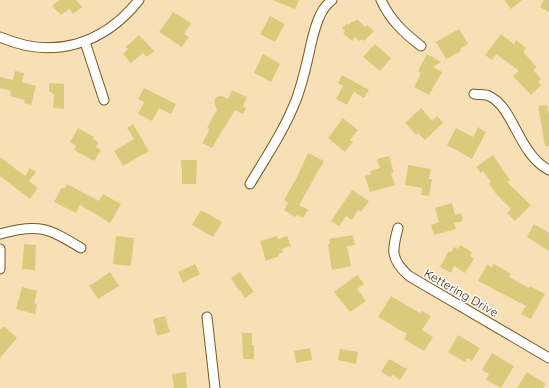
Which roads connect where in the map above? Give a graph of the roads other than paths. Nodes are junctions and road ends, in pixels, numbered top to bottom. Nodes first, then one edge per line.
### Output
1 (138, 0) edge
2 (332, 0) edge
3 (381, 0) edge
4 (0, 36) edge
5 (85, 42) junction
6 (421, 46) dead end
7 (474, 94) dead end
8 (104, 100) dead end
9 (549, 170) edge
10 (250, 184) dead end
11 (398, 228) dead end
12 (0, 234) edge
13 (81, 248) dead end
14 (0, 249) edge
15 (0, 270) edge
16 (207, 317) dead end
17 (549, 358) edge
18 (215, 388) edge

1 - 5 street
2 - 10 street
3 - 6 street
4 - 5 street
5 - 8 street
7 - 9 street
11 - 17 street, Kettering Drive
12 - 13 street
14 - 15 street
16 - 18 street

